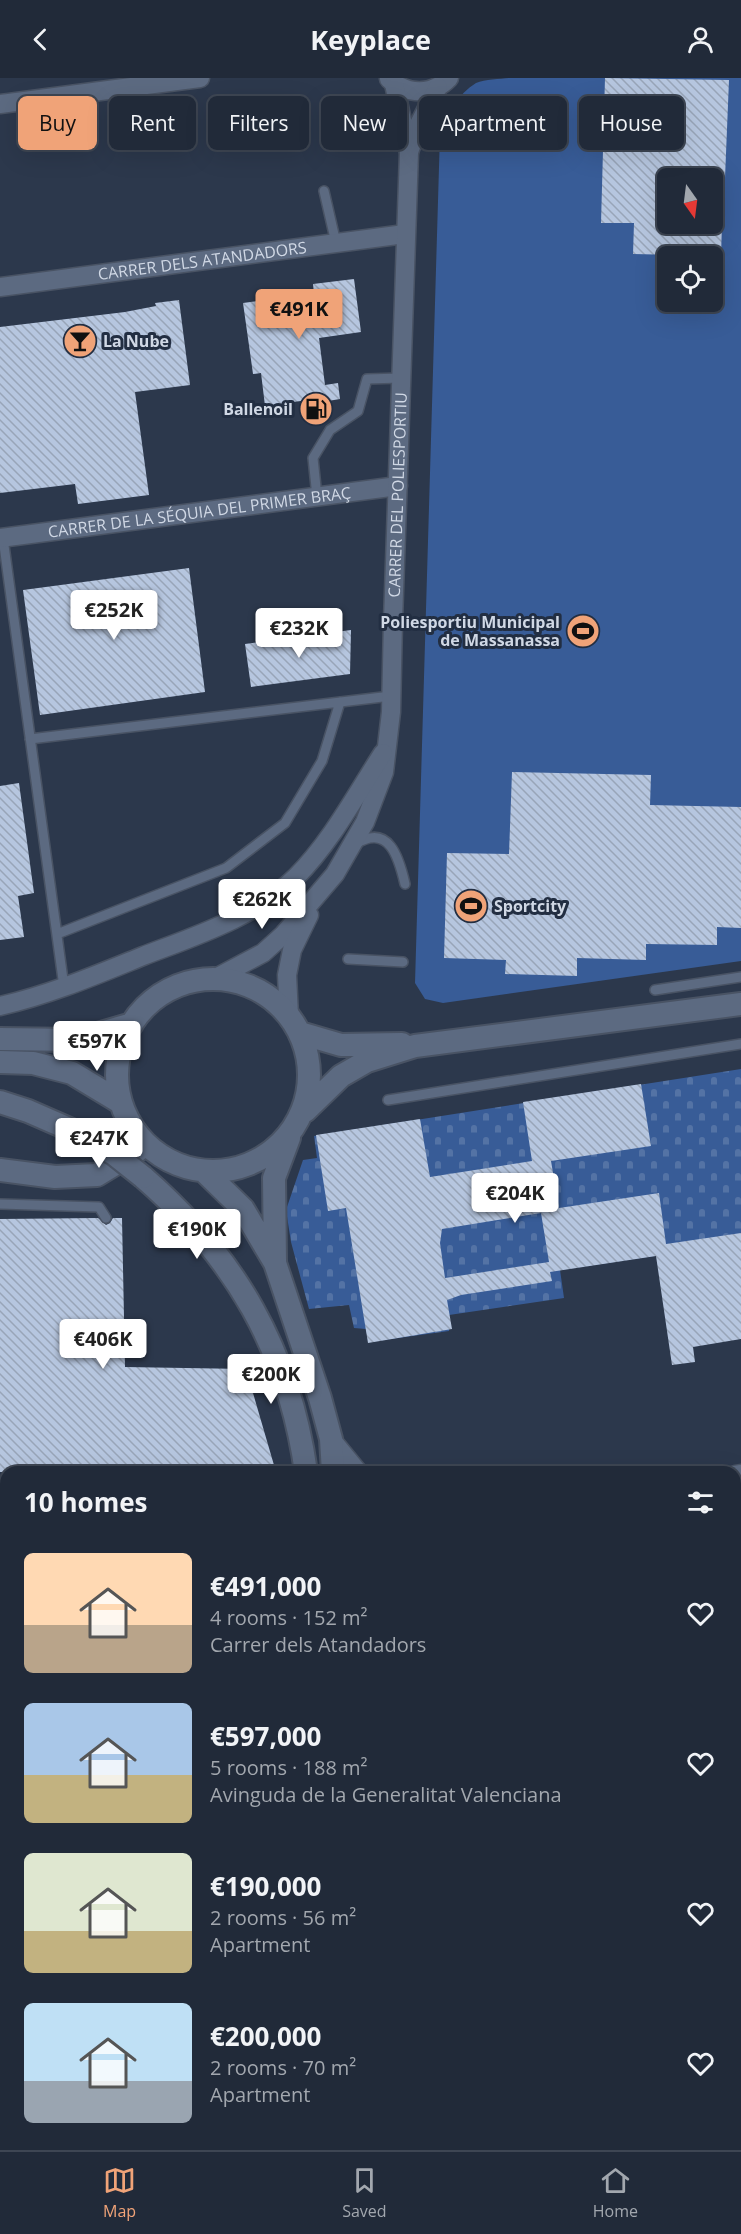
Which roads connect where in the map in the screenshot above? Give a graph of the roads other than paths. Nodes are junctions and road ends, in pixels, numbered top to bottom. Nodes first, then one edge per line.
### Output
1 (200, 78) edge
2 (391, 81) edge
3 (443, 82) edge
4 (0, 104) edge
5 (409, 152) junction
6 (324, 191) dead end
7 (405, 234) junction
8 (336, 243) junction
9 (0, 287) edge
10 (401, 378) junction
11 (398, 486) junction
12 (317, 497) junction
13 (1, 538) edge
14 (391, 696) junction
15 (340, 702) junction
16 (30, 739) junction
17 (387, 747) junction
18 (348, 852) junction
19 (405, 884) dead end
20 (321, 892) junction
21 (57, 934) junction
22 (348, 959) dead end
23 (403, 962) dead end
24 (741, 977) edge
25 (212, 980) junction
26 (64, 987) junction
27 (655, 990) dead end
28 (741, 1004) edge
29 (0, 1006) edge
30 (132, 1024) junction
31 (294, 1024) junction
32 (0, 1039) edge
33 (741, 1044) edge
34 (415, 1046) junction
35 (0, 1062) edge
36 (388, 1100) dead end
37 (0, 1102) edge
38 (120, 1102) junction
39 (305, 1111) junction
40 (291, 1132) junction
41 (147, 1145) junction
42 (0, 1170) edge
43 (204, 1172) junction
44 (0, 1204) edge
45 (106, 1218) dead end
46 (275, 1263) junction
47 (331, 1439) junction
48 (305, 1466) edge
49 (333, 1466) edge
50 (353, 1466) edge

1 - 4 street
2 - 3 street
2 - 5 street, CARRER DEL POLIESPORTIU
3 - 5 street, CARRER DEL POLIESPORTIU
5 - 7 street, CARRER DEL POLIESPORTIU
6 - 8 lane
7 - 8 street, CARRER DELS ATANDADORS
7 - 10 street, CARRER DEL POLIESPORTIU
8 - 9 street, CARRER DELS ATANDADORS
10 - 11 street, CARRER DEL POLIESPORTIU
10 - 12 lane
11 - 12 street, CARRER DE LA SÉQUIA DEL PRIMER BRAÇ
11 - 14 street, CARRER DEL POLIESPORTIU
12 - 13 street, CARRER DE LA SÉQUIA DEL PRIMER BRAÇ
13 - 16 lane
14 - 15 lane
14 - 17 street, CARRER DEL POLIESPORTIU
15 - 16 lane
15 - 21 lane
16 - 21 lane
17 - 18 street, CARRER DEL POLIESPORTIU
17 - 26 street
18 - 19 lane
18 - 20 street, CARRER DEL POLIESPORTIU
20 - 25 street, CARRER DEL POLIESPORTIU
20 - 31 street, CARRER DEL POLIESPORTIU
21 - 26 lane
22 - 23 lane
24 - 27 lane
25 - 30 street
25 - 31 street
26 - 29 street
28 - 34 street
30 - 32 street
30 - 38 street
31 - 34 street
31 - 39 street
33 - 36 lane
34 - 39 street
35 - 38 street
37 - 48 street, bridge
38 - 41 street
39 - 40 street
40 - 43 street
40 - 46 street
41 - 42 street
41 - 43 street
43 - 46 street
44 - 45 lane
46 - 47 street
47 - 49 street
47 - 50 street

